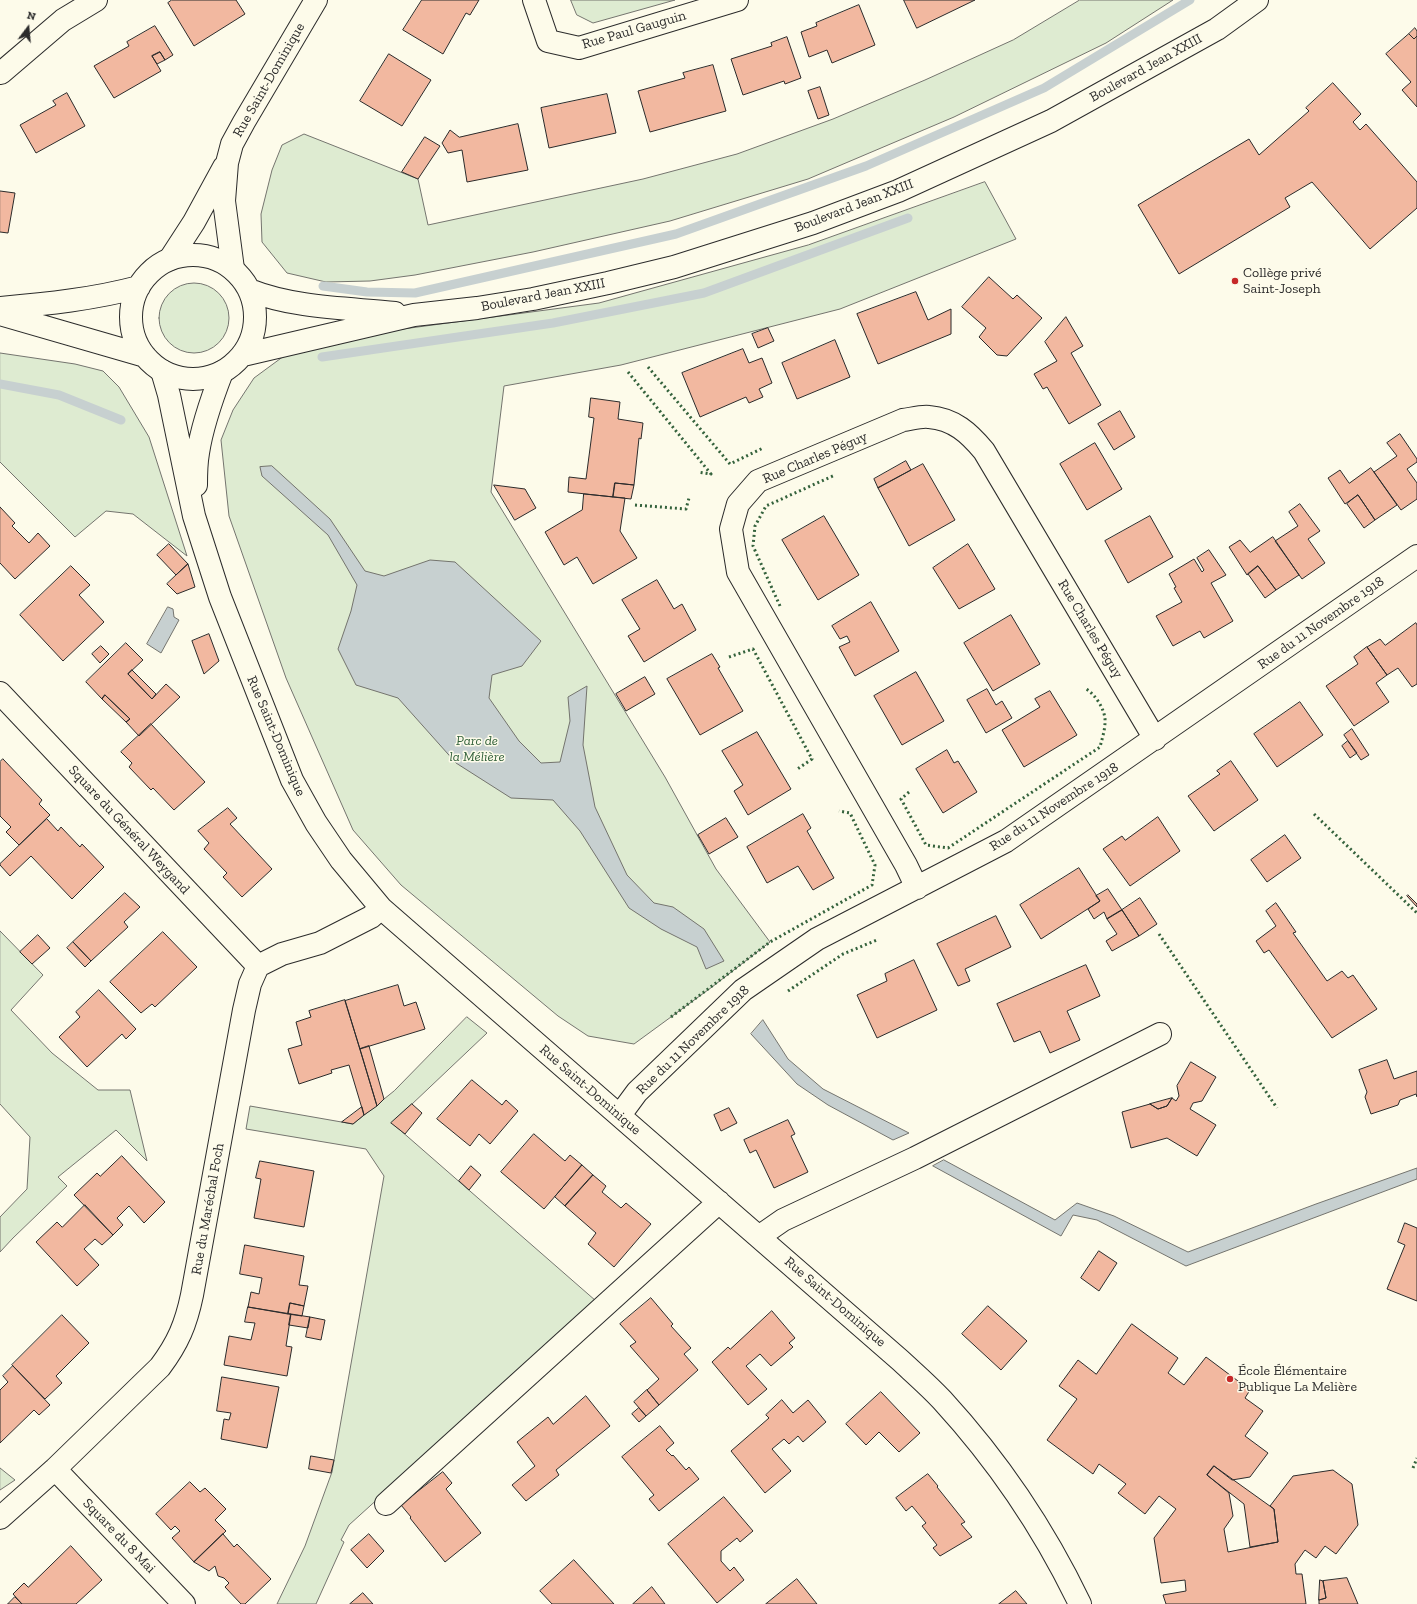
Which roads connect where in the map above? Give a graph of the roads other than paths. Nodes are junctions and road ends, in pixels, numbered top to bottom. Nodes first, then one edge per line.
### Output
1 (96, 0) edge
2 (316, 0) edge
3 (534, 0) edge
4 (737, 0) edge
5 (1257, 0) edge
6 (1, 73) dead end
7 (227, 163) junction
8 (170, 260) junction
9 (233, 269) junction
10 (139, 286) junction
11 (249, 290) junction
12 (0, 308) edge
13 (0, 314) edge
14 (414, 315) junction
15 (243, 355) junction
16 (145, 356) junction
17 (162, 371) junction
18 (222, 372) junction
19 (194, 516) junction
20 (1417, 556) edge
21 (0, 693) edge
22 (1155, 738) junction
23 (917, 888) junction
24 (382, 908) junction
25 (258, 966) junction
26 (1160, 1034) dead end
27 (620, 1115) junction
28 (719, 1202) junction
29 (760, 1236) junction
30 (55, 1469) junction
31 (386, 1504) dead end
32 (0, 1518) edge
33 (184, 1604) edge
34 (1080, 1604) edge

1 - 6 street
2 - 7 street, Rue Saint-Dominique
3 - 4 street, Rue Paul Gauguin
5 - 14 street, Boulevard Jean XXIII
7 - 8 street, Rue Saint-Dominique
7 - 9 street, Rue Saint-Dominique
8 - 9 street
8 - 10 street
9 - 11 street
10 - 12 street
10 - 16 street
11 - 14 street
11 - 15 street
13 - 16 street
14 - 15 street
15 - 18 street
16 - 17 street
17 - 18 street
17 - 19 street, Rue Saint-Dominique
18 - 19 street, Rue Saint-Dominique
19 - 24 street, Rue Saint-Dominique
20 - 22 street, Rue du 11 Novembre 1918
21 - 25 street, Square du Général Weygand
22 - 23 street, Rue du 11 Novembre 1918
22 - 23 street, Rue Charles Péguy
23 - 27 street, Rue du 11 Novembre 1918
24 - 25 street
24 - 27 street, Rue Saint-Dominique
25 - 30 street, Rue du Maréchal Foch
26 - 29 street
27 - 28 street, Rue Saint-Dominique
28 - 29 street, Rue Saint-Dominique
28 - 31 street
29 - 34 street, Rue Saint-Dominique
30 - 32 street, Rue du Maréchal Foch
30 - 33 street, Square du 8 Mai

